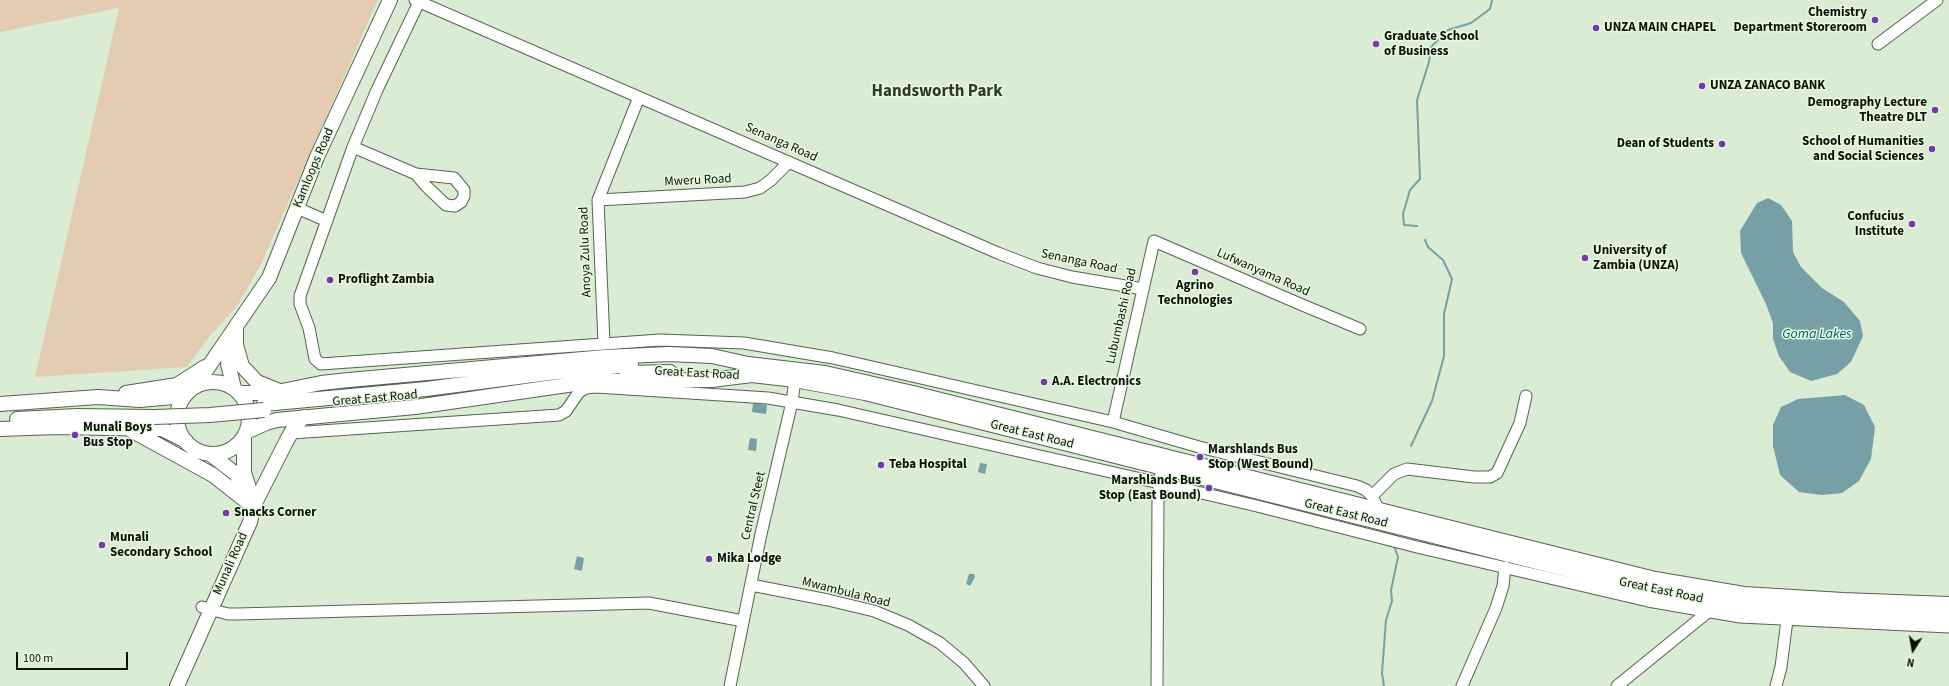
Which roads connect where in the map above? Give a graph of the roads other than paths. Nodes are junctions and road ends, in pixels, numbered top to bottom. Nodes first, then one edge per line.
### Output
1 (390, 0) edge
2 (1937, 0) edge
3 (417, 1) edge
4 (1878, 44) dead end
5 (639, 97) junction
6 (352, 146) junction
7 (789, 162) junction
8 (416, 174) dead end
9 (598, 200) junction
10 (297, 208) junction
11 (327, 221) junction
12 (1154, 241) joint
13 (1143, 289) junction
14 (1360, 329) dead end
15 (234, 330) junction
16 (604, 343) junction
17 (801, 351) junction
18 (210, 364) junction
19 (748, 370) junction
20 (796, 375) junction
21 (196, 385) junction
22 (236, 390) junction
23 (288, 390) junction
24 (184, 396) junction
25 (1526, 396) dead end
26 (98, 397) junction
27 (792, 402) junction
28 (0, 404) edge
29 (0, 412) edge
30 (154, 413) junction
31 (304, 418) junction
32 (0, 420) edge
33 (1113, 422) junction
34 (128, 428) junction
35 (0, 430) edge
36 (291, 433) junction
37 (245, 434) junction
38 (186, 441) junction
39 (210, 454) junction
40 (1162, 468) junction
41 (1159, 483) junction
42 (1372, 496) junction
43 (251, 505) junction
44 (1379, 511) junction
45 (1505, 567) junction
46 (751, 585) junction
47 (1949, 604) edge
48 (206, 609) junction
49 (1708, 612) junction
50 (1949, 616) edge
51 (1787, 620) junction
52 (743, 621) junction
53 (1949, 627) edge
54 (169, 686) edge
55 (178, 686) edge
56 (730, 686) edge
57 (984, 686) edge
58 (1157, 686) edge
59 (1462, 686) edge
60 (1617, 686) edge
61 (1776, 686) edge

1 - 10 main road, Kamloops Road
2 - 4 street
3 - 5 street, Senanga Road
3 - 6 street
5 - 7 street, Senanga Road
5 - 9 street, Anoya Zulu Road
6 - 8 street
6 - 11 street
7 - 9 street, Mweru Road
7 - 13 street, Senanga Road
9 - 16 street, Anoya Zulu Road
10 - 11 street
10 - 15 main road, Kamloops Road
11 - 16 street
12 - 13 street, Lubumbashi Road
12 - 14 street, Lufwanyama Road
13 - 33 street, Lubumbashi Road
15 - 18 main road, Kamloops Road
15 - 22 main road, Kamloops Road
15 - 23 main road
16 - 17 street
17 - 20 street, Central Steet
17 - 33 street
18 - 21 main road, Kamloops Road
18 - 26 main road
19 - 20 main road, Great East Road
19 - 23 main road, Great East Road
19 - 30 main road, Great East Road, bridge
19 - 31 main road, Great East Road
20 - 27 street, Central Steet
20 - 40 main road, Great East Road
20 - 44 main road, Great East Road
21 - 22 main road
21 - 24 main road
22 - 23 main road, Great East Road
22 - 37 main road
24 - 26 main road
24 - 38 main road
25 - 42 street
26 - 28 main road
27 - 36 street
27 - 41 street
27 - 46 street, Central Steet
29 - 30 main road, Great East Road
30 - 32 main road, Great East Road
31 - 36 main road, Munali Road
31 - 37 main road, Great East Road
33 - 42 street
34 - 35 main road
34 - 38 main road
34 - 43 main road
36 - 43 main road, Munali Road
37 - 39 main road
37 - 43 main road
38 - 39 main road
39 - 43 main road
40 - 41 street
40 - 50 main road, Great East Road
41 - 45 street
41 - 58 street
42 - 44 street
43 - 48 main road, Munali Road
44 - 47 main road, Great East Road
45 - 49 street
45 - 59 street
46 - 52 street, Central Steet
46 - 57 street, Mwambula Road
48 - 52 street
48 - 54 main road, Munali Road
48 - 55 main road, Munali Road
49 - 51 street
49 - 60 street
51 - 53 street
51 - 61 street
52 - 56 street, Central Steet

